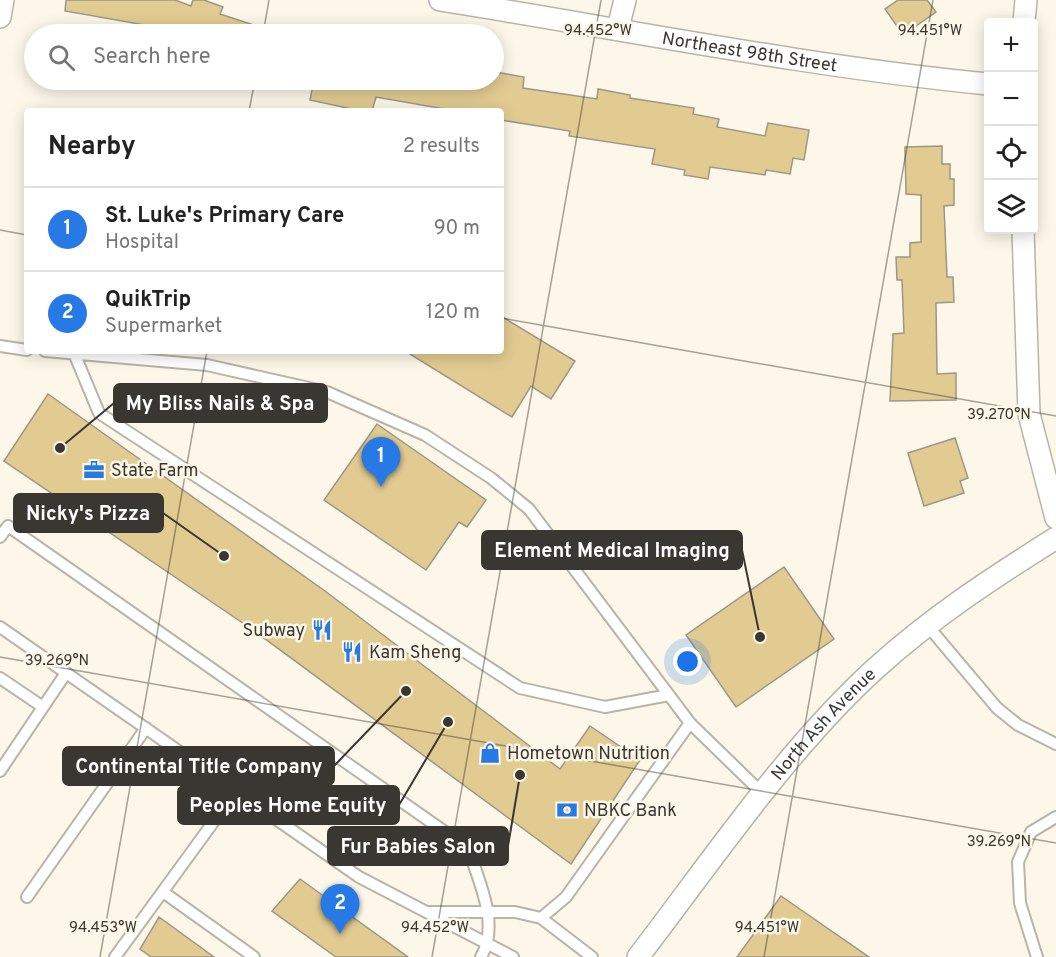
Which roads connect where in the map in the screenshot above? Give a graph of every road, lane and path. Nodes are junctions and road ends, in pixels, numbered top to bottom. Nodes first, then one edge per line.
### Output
1 (3, 0) edge
2 (440, 0) edge
3 (625, 0) edge
4 (1026, 0) edge
5 (0, 17) edge
6 (1024, 18) edge
7 (618, 28) junction
8 (984, 84) edge
9 (1023, 234) edge
10 (0, 346) edge
11 (24, 350) edge
12 (74, 354) edge
13 (85, 354) edge
14 (1056, 519) edge
15 (0, 537) edge
16 (1056, 538) edge
17 (927, 624) junction
18 (0, 627) edge
19 (66, 672) junction
20 (0, 678) edge
21 (669, 695) junction
22 (43, 707) junction
23 (690, 723) junction
24 (146, 728) junction
25 (1056, 744) edge
26 (0, 771) edge
27 (236, 791) junction
28 (764, 794) junction
29 (1056, 817) edge
30 (163, 892) junction
31 (27, 897) dead end
32 (488, 911) junction
33 (428, 912) junction
34 (541, 918) junction
35 (489, 943) junction
36 (118, 956) edge
37 (254, 957) edge
38 (481, 957) edge
39 (513, 957) edge
40 (592, 957) edge
41 (638, 957) edge
42 (1037, 957) edge

1 - 5 street
2 - 7 street, Northeast 98th Street
3 - 7 street
4 - 6 street
7 - 8 street, Northeast 98th Street
9 - 14 street
10 - 11 lane
12 - 21 lane
13 - 21 lane
15 - 32 lane
16 - 17 street, North Ash Avenue
17 - 25 lane
17 - 28 street, North Ash Avenue
18 - 19 lane
19 - 22 lane
19 - 24 lane
20 - 22 lane
21 - 23 lane
22 - 26 lane
23 - 28 lane
23 - 34 lane
24 - 27 lane
24 - 31 lane
27 - 30 lane
27 - 33 lane
28 - 41 street, North Ash Avenue
29 - 42 lane
30 - 36 lane
30 - 37 lane
32 - 33 lane
32 - 34 lane
32 - 35 lane
33 - 35 lane
34 - 40 lane
35 - 38 lane
35 - 39 lane

